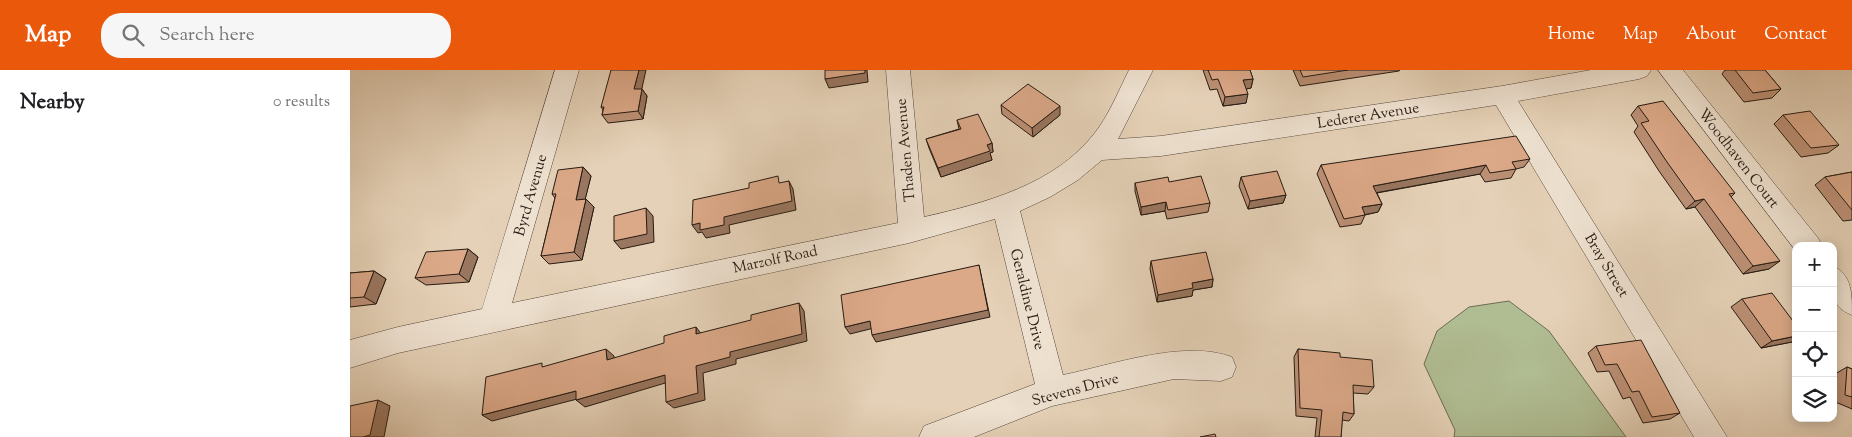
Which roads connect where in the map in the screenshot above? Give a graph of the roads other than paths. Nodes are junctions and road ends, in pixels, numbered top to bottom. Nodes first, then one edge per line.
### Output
1 (567, 70) edge
2 (898, 70) edge
3 (1141, 70) edge
4 (1639, 70) edge
5 (1670, 70) edge
6 (1502, 95) junction
7 (1096, 150) junction
8 (1005, 205) junction
9 (912, 230) junction
10 (1805, 242) edge
11 (1837, 283) edge
12 (1852, 302) edge
13 (493, 319) junction
14 (350, 354) edge
15 (1221, 367) dead end
16 (1052, 392) junction
17 (935, 437) edge
18 (1711, 437) edge

1 - 13 street, Byrd Avenue
2 - 9 street, Thaden Avenue
3 - 7 street, Marzolf Road
4 - 6 street, Lederer Avenue
5 - 10 street, Woodhaven Court
6 - 7 street, Lederer Avenue
6 - 18 street, Bray Street
7 - 8 street, Marzolf Road
8 - 9 street, Marzolf Road
8 - 16 street, Geraldine Drive
9 - 13 street, Marzolf Road
11 - 12 street
13 - 14 street, Marzolf Road
15 - 16 street, Stevens Drive
16 - 17 street, Stevens Drive

